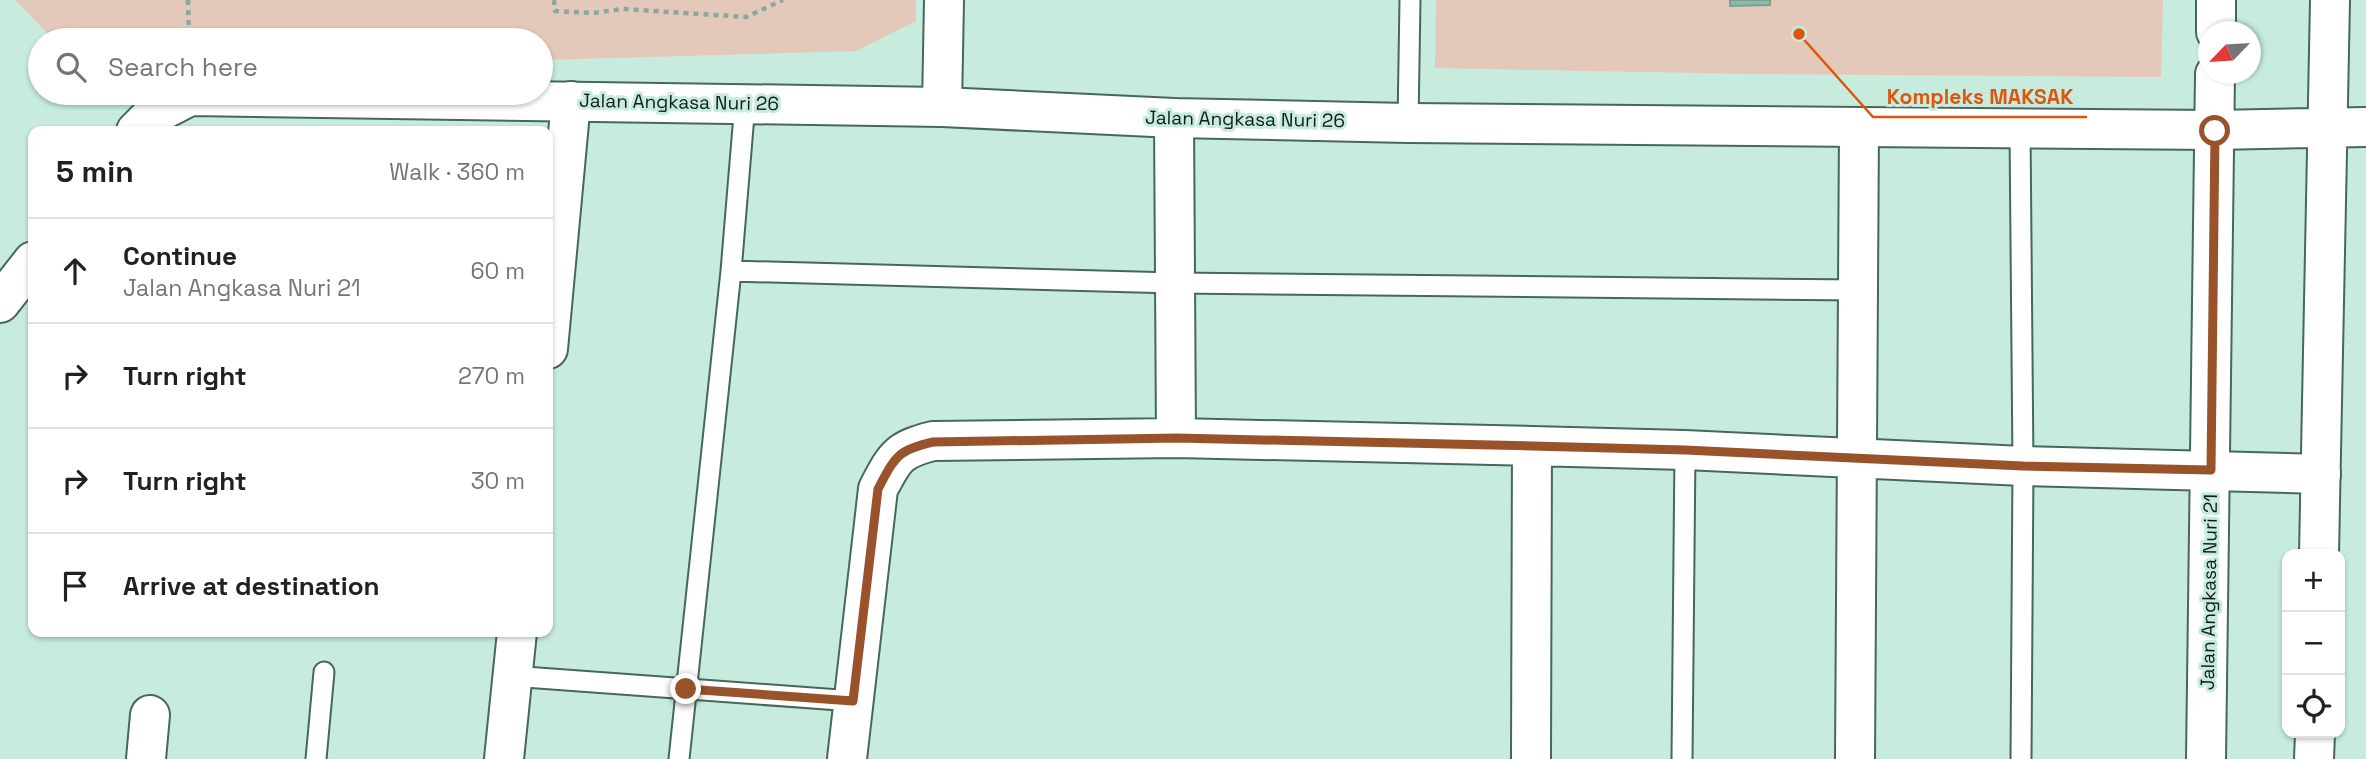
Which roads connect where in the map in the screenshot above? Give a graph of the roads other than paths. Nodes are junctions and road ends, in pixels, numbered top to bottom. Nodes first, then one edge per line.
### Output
1 (944, 0) edge
2 (1410, 0) edge
3 (2216, 0) edge
4 (2330, 0) edge
5 (2216, 21) edge
6 (2216, 84) edge
7 (553, 101) edge
8 (571, 101) junction
9 (745, 103) junction
10 (172, 105) edge
11 (942, 107) junction
12 (1174, 118) junction
13 (1408, 123) junction
14 (141, 126) edge
15 (2366, 127) edge
16 (1859, 129) junction
17 (2020, 129) junction
18 (2327, 130) junction
19 (2215, 131) junction
20 (28, 267) edge
21 (731, 271) junction
22 (1175, 283) junction
23 (1858, 290) junction
24 (553, 295) edge
25 (0, 303) edge
26 (1177, 438) junction
27 (1532, 446) junction
28 (1685, 450) junction
29 (1857, 457) junction
30 (2023, 466) junction
31 (2211, 470) junction
32 (2321, 474) junction
33 (2319, 549) edge
34 (516, 637) edge
35 (324, 672) dead end
36 (511, 676) junction
37 (686, 689) junction
38 (853, 701) junction
39 (150, 715) dead end
40 (2315, 738) edge
41 (146, 759) edge
42 (316, 759) edge
43 (504, 759) edge
44 (679, 759) edge
45 (847, 759) edge
46 (1531, 759) edge
47 (1682, 759) edge
48 (1855, 759) edge
49 (2021, 759) edge
50 (2206, 759) edge
51 (2315, 759) edge

1 - 11 street
2 - 13 lane
3 - 5 street
4 - 18 street
6 - 19 street, Jalan Angkasa Nuri 21
7 - 8 street, Jalan Angkasa Nuri 26
8 - 9 street, Jalan Angkasa Nuri 26
8 - 24 street
9 - 11 street, Jalan Angkasa Nuri 26
9 - 21 lane
10 - 14 street, Jalan Angkasa Nuri 26
11 - 12 street, Jalan Angkasa Nuri 26
12 - 13 street, Jalan Angkasa Nuri 26
12 - 22 street
13 - 16 street, Jalan Angkasa Nuri 26
15 - 18 street, Jalan Angkasa Nuri 26
16 - 17 street, Jalan Angkasa Nuri 26
16 - 23 street
17 - 19 street, Jalan Angkasa Nuri 26
17 - 30 lane
18 - 19 street, Jalan Angkasa Nuri 26
18 - 32 street
19 - 31 street, Jalan Angkasa Nuri 21
20 - 25 street
21 - 22 lane
21 - 37 lane
22 - 23 lane
22 - 26 street
23 - 29 street
26 - 27 street
26 - 38 street
27 - 28 street
27 - 46 street
28 - 29 street
28 - 47 lane
29 - 30 street
29 - 48 street
30 - 31 street
30 - 49 lane
31 - 32 street
31 - 50 street, Jalan Angkasa Nuri 21
32 - 33 street
34 - 36 street
35 - 42 lane
36 - 37 lane
36 - 43 street
37 - 38 lane
37 - 44 lane
38 - 45 street
39 - 41 street
40 - 51 street

